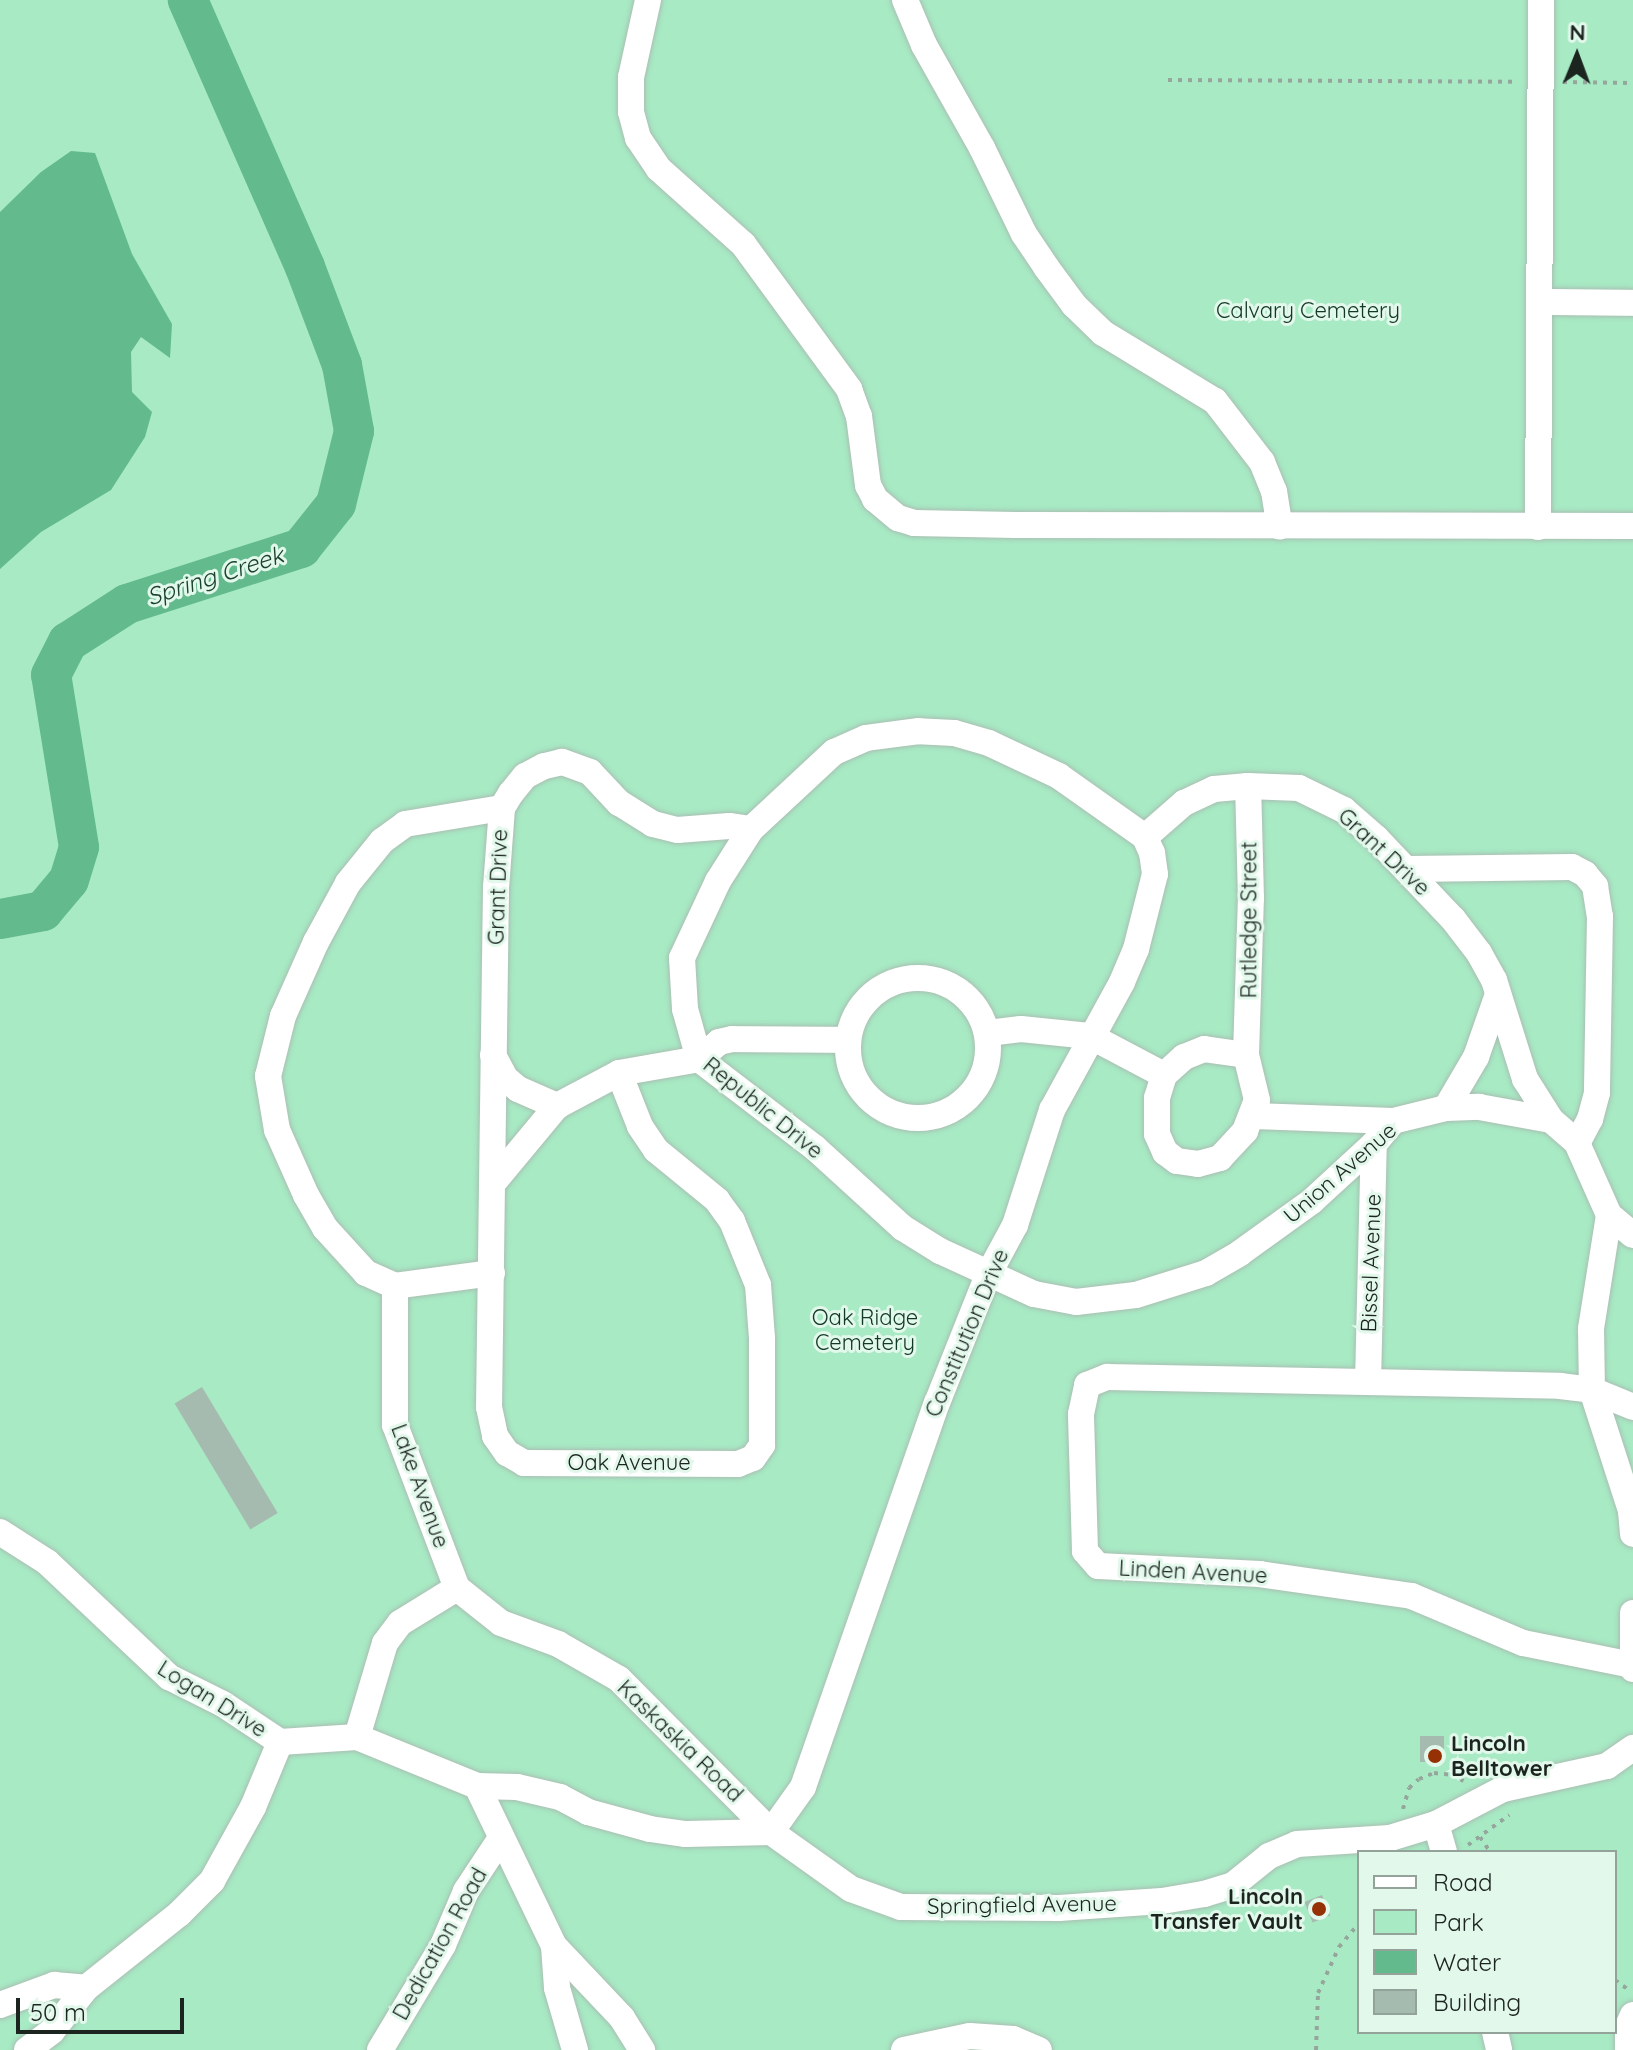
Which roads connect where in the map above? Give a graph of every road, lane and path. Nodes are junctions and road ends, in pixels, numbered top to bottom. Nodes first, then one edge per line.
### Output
1 (648, 0) edge
2 (905, 0) edge
3 (1541, 0) edge
4 (1168, 80) dead end
5 (1539, 82) junction
6 (1633, 83) edge
7 (1541, 302) junction
8 (1633, 303) edge
9 (1633, 526) edge
10 (1280, 527) junction
11 (1538, 527) junction
12 (1248, 786) junction
13 (502, 808) junction
14 (751, 829) junction
15 (1145, 837) junction
16 (1408, 869) junction
17 (1497, 997) junction
18 (988, 1033) junction
19 (1090, 1036) junction
20 (847, 1040) junction
21 (493, 1055) junction
22 (1246, 1055) junction
23 (699, 1059) junction
24 (619, 1073) junction
25 (1164, 1075) junction
26 (557, 1106) junction
27 (1446, 1108) junction
28 (1254, 1116) junction
29 (1551, 1120) junction
30 (1393, 1121) junction
31 (1577, 1143) junction
32 (1374, 1144) junction
33 (493, 1183) junction
34 (1609, 1215) junction
35 (1633, 1235) edge
36 (492, 1273) junction
37 (988, 1275) junction
38 (395, 1286) junction
39 (1368, 1382) junction
40 (1592, 1390) junction
41 (1633, 1407) edge
42 (507, 1453) joint
43 (1, 1531) edge
44 (1633, 1534) edge
45 (457, 1588) junction
46 (1633, 1613) edge
47 (1633, 1667) edge
48 (357, 1737) junction
49 (280, 1742) junction
50 (1633, 1748) edge
51 (477, 1786) junction
52 (1484, 1800) junction
53 (1436, 1824) junction
54 (771, 1832) junction
55 (1406, 1832) junction
56 (1480, 1837) dead end
57 (501, 1838) junction
58 (1443, 1850) edge
59 (1489, 1850) edge
60 (1357, 1925) edge
61 (554, 1946) junction
62 (86, 1988) junction
63 (0, 2005) edge
64 (1633, 2015) edge
65 (27, 2050) edge
66 (380, 2050) edge
67 (575, 2050) edge
68 (642, 2050) edge
69 (904, 2050) edge
70 (1039, 2050) edge
71 (1316, 2050) edge
72 (1628, 2050) edge

1 - 10 lane
2 - 10 lane
3 - 5 lane
4 - 5 path
5 - 6 path
5 - 7 lane
7 - 8 lane
7 - 11 lane
9 - 11 lane
10 - 11 lane
12 - 15 lane, Grant Drive
12 - 16 lane, Grant Drive
12 - 22 lane, Rutledge Street
13 - 14 lane, Grant Drive
13 - 21 lane, Grant Drive
13 - 38 lane
14 - 15 lane
14 - 23 lane, Republic Drive
15 - 19 lane, Constitution Drive
16 - 17 lane, Grant Drive
16 - 31 lane
17 - 27 lane
17 - 29 lane, Grant Drive
18 - 19 lane
18 - 20 lane
18 - 20 lane
19 - 25 lane
19 - 37 lane, Constitution Drive
20 - 23 lane
21 - 26 lane
21 - 33 lane, Grant Drive
22 - 25 lane
22 - 28 lane
23 - 24 lane
23 - 37 lane, Republic Drive
24 - 26 lane
24 - 42 lane, Oak Avenue
25 - 28 lane
26 - 33 lane
27 - 29 lane, Union Avenue
27 - 30 lane, Union Avenue
28 - 30 lane
29 - 31 lane, Grant Drive
30 - 32 lane, Union Avenue
31 - 34 lane, Grant Drive
32 - 37 lane, Union Avenue
32 - 39 lane, Bissel Avenue
33 - 36 lane, Grant Drive
34 - 35 lane
34 - 40 lane
36 - 38 lane
36 - 42 lane, Grant Drive
37 - 54 lane, Constitution Drive
38 - 45 lane, Lake Avenue
39 - 40 lane, Linden Avenue
39 - 47 lane, Linden Avenue
40 - 41 lane
40 - 44 lane
43 - 49 lane, Logan Drive
45 - 48 lane
45 - 54 lane, Kaskaskia Road
46 - 47 lane
48 - 49 lane, Logan Drive
48 - 51 lane, Logan Drive
49 - 62 lane
50 - 52 lane
51 - 54 lane
51 - 57 lane
52 - 53 lane
52 - 55 path
53 - 55 lane, Springfield Avenue
53 - 58 lane
54 - 55 lane, Springfield Avenue
56 - 59 path
57 - 61 lane
57 - 66 lane, Dedication Road
60 - 71 path
61 - 67 lane
61 - 68 lane
62 - 63 lane
62 - 65 lane
64 - 72 lane
69 - 70 lane

